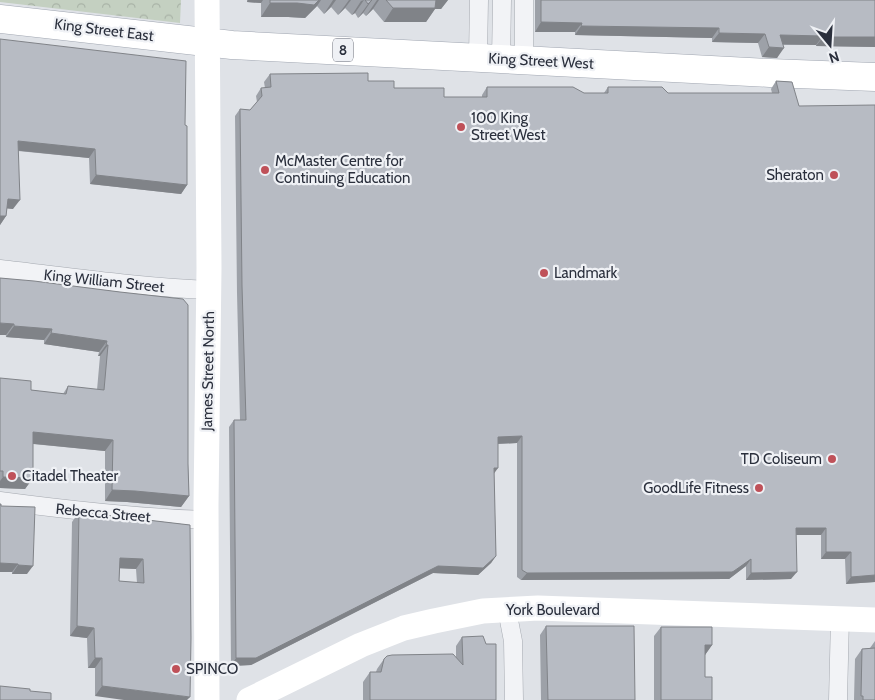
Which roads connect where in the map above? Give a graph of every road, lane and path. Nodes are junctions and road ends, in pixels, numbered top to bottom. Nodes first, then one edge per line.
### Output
1 (207, 0) edge
2 (479, 0) edge
3 (502, 0) edge
4 (524, 0) edge
5 (0, 19) edge
6 (207, 42) junction
7 (501, 59) junction
8 (875, 77) edge
9 (0, 269) edge
10 (209, 290) junction
11 (0, 501) edge
12 (206, 520) junction
13 (507, 610) junction
14 (840, 618) junction
15 (875, 620) edge
16 (207, 700) edge
17 (249, 700) edge
18 (514, 700) edge
19 (838, 700) edge

1 - 6 main road, James Street North
2 - 7 street
3 - 7 street
4 - 7 street
5 - 6 main road, King Street East / 8
6 - 7 main road, King Street West / 8
6 - 10 main road, James Street North
7 - 8 main road, King Street West / 8
9 - 10 street, King William Street
10 - 12 main road, James Street North
11 - 12 street, Rebecca Street
12 - 16 main road, James Street North
13 - 14 main road, York Boulevard
13 - 17 main road, York Boulevard
13 - 18 street
14 - 15 main road, York Boulevard
14 - 19 street

